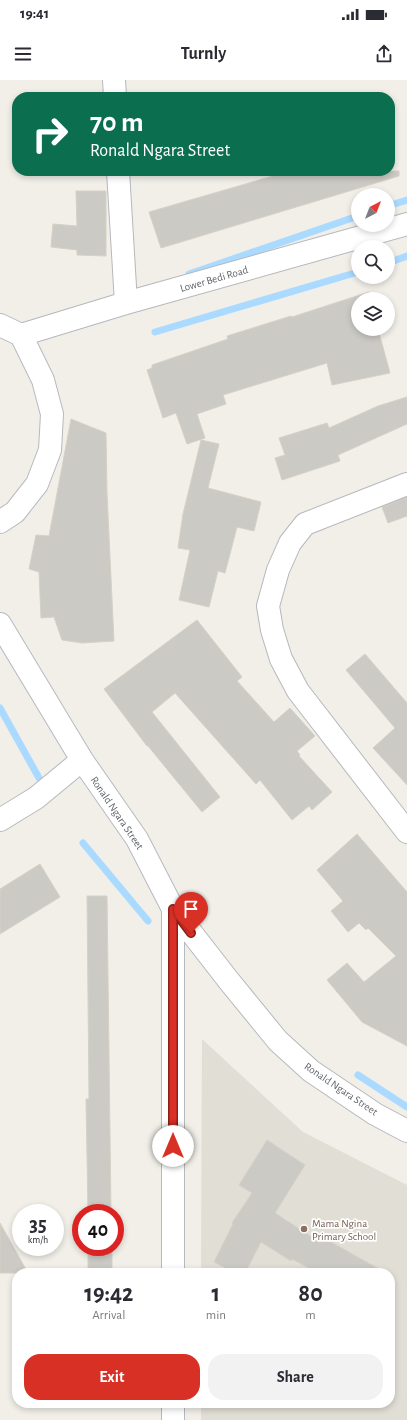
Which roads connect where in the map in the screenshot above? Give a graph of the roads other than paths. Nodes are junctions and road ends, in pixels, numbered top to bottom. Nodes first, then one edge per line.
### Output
1 (114, 80) edge
2 (115, 92) edge
3 (118, 176) edge
4 (407, 224) edge
5 (126, 303) junction
6 (0, 325) edge
7 (20, 335) junction
8 (407, 484) edge
9 (0, 522) edge
10 (0, 624) edge
11 (82, 760) junction
12 (0, 820) edge
13 (407, 832) edge
14 (173, 909) junction
15 (407, 1132) edge
16 (173, 1268) edge
17 (173, 1408) edge
18 (173, 1420) edge

1 - 2 street
3 - 5 street
4 - 5 street, Lower Bedi Road
5 - 7 street, Lower Bedi Road
6 - 7 street
7 - 9 street
8 - 13 street
10 - 11 street, Ronald Ngara Street
11 - 12 street
11 - 14 street, Ronald Ngara Street
14 - 15 street, Ronald Ngara Street
14 - 16 street
17 - 18 street

